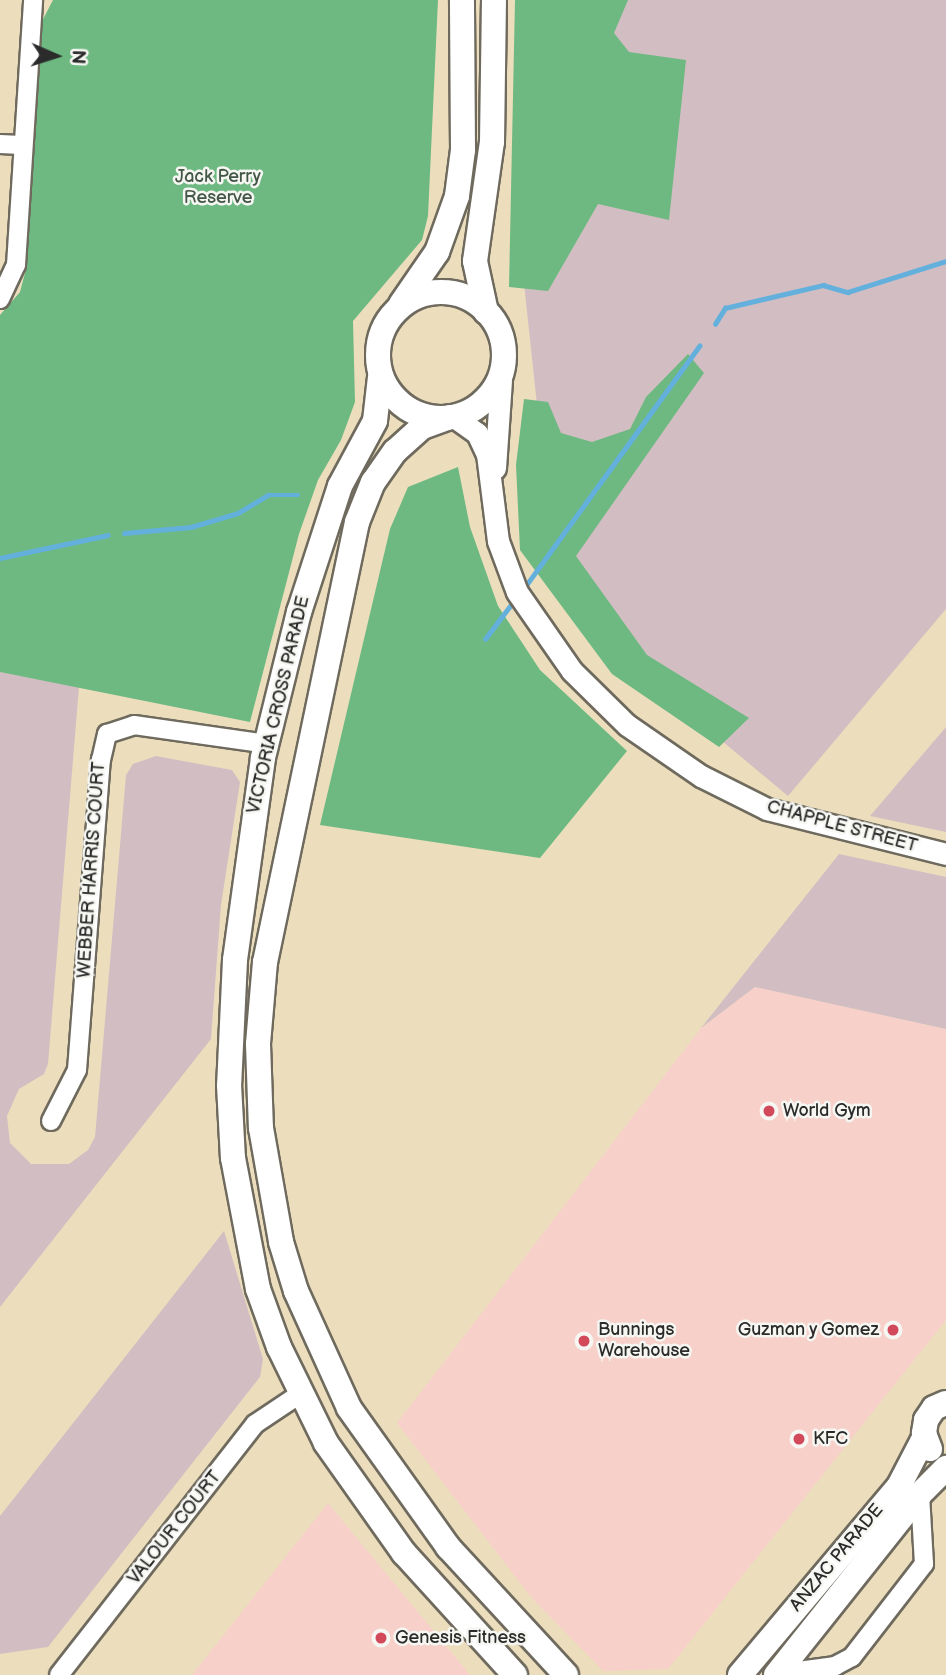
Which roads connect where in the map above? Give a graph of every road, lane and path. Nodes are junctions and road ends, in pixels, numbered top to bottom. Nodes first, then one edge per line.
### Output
1 (33, 0) edge
2 (462, 0) edge
3 (494, 0) edge
4 (0, 144) edge
5 (21, 145) junction
6 (0, 299) edge
7 (396, 310) junction
8 (486, 312) junction
9 (380, 377) junction
10 (501, 380) junction
11 (452, 417) junction
12 (493, 483) junction
13 (267, 744) junction
14 (946, 854) edge
15 (51, 1121) dead end
16 (300, 1394) junction
17 (946, 1403) edge
18 (925, 1436) junction
19 (946, 1458) edge
20 (382, 1459) junction
21 (946, 1468) edge
22 (349, 1479) junction
23 (920, 1494) junction
24 (477, 1580) junction
25 (504, 1608) junction
26 (479, 1636) junction
27 (513, 1673) edge
28 (776, 1674) edge
29 (59, 1675) edge
30 (566, 1675) edge
31 (740, 1675) edge

1 - 5 street
2 - 7 main road
3 - 8 main road
4 - 5 street
5 - 6 street
7 - 8 main road
7 - 9 main road
8 - 10 main road
9 - 11 main road
9 - 13 main road, VICTORIA CROSS PARADE
10 - 11 main road
10 - 12 street, CHAPPLE STREET
11 - 12 street, CHAPPLE STREET
11 - 20 main road, VICTORIA CROSS PARADE
12 - 14 street, CHAPPLE STREET
13 - 15 street, WEBBER HARRIS COURT
13 - 16 main road, VICTORIA CROSS PARADE
16 - 22 main road, VICTORIA CROSS PARADE
16 - 29 street, VALOUR COURT
17 - 18 main road, ANZAC PARADE
18 - 19 main road
18 - 31 main road, ANZAC PARADE
20 - 22 main road
20 - 24 main road, VICTORIA CROSS PARADE
21 - 23 main road, ANZAC PARADE
22 - 26 main road, VICTORIA CROSS PARADE
23 - 28 main road, ANZAC PARADE
23 - 28 street
24 - 25 main road, VICTORIA CROSS PARADE
24 - 26 main road
25 - 27 main road
25 - 30 main road, VICTORIA CROSS PARADE
26 - 27 main road, VICTORIA CROSS PARADE

